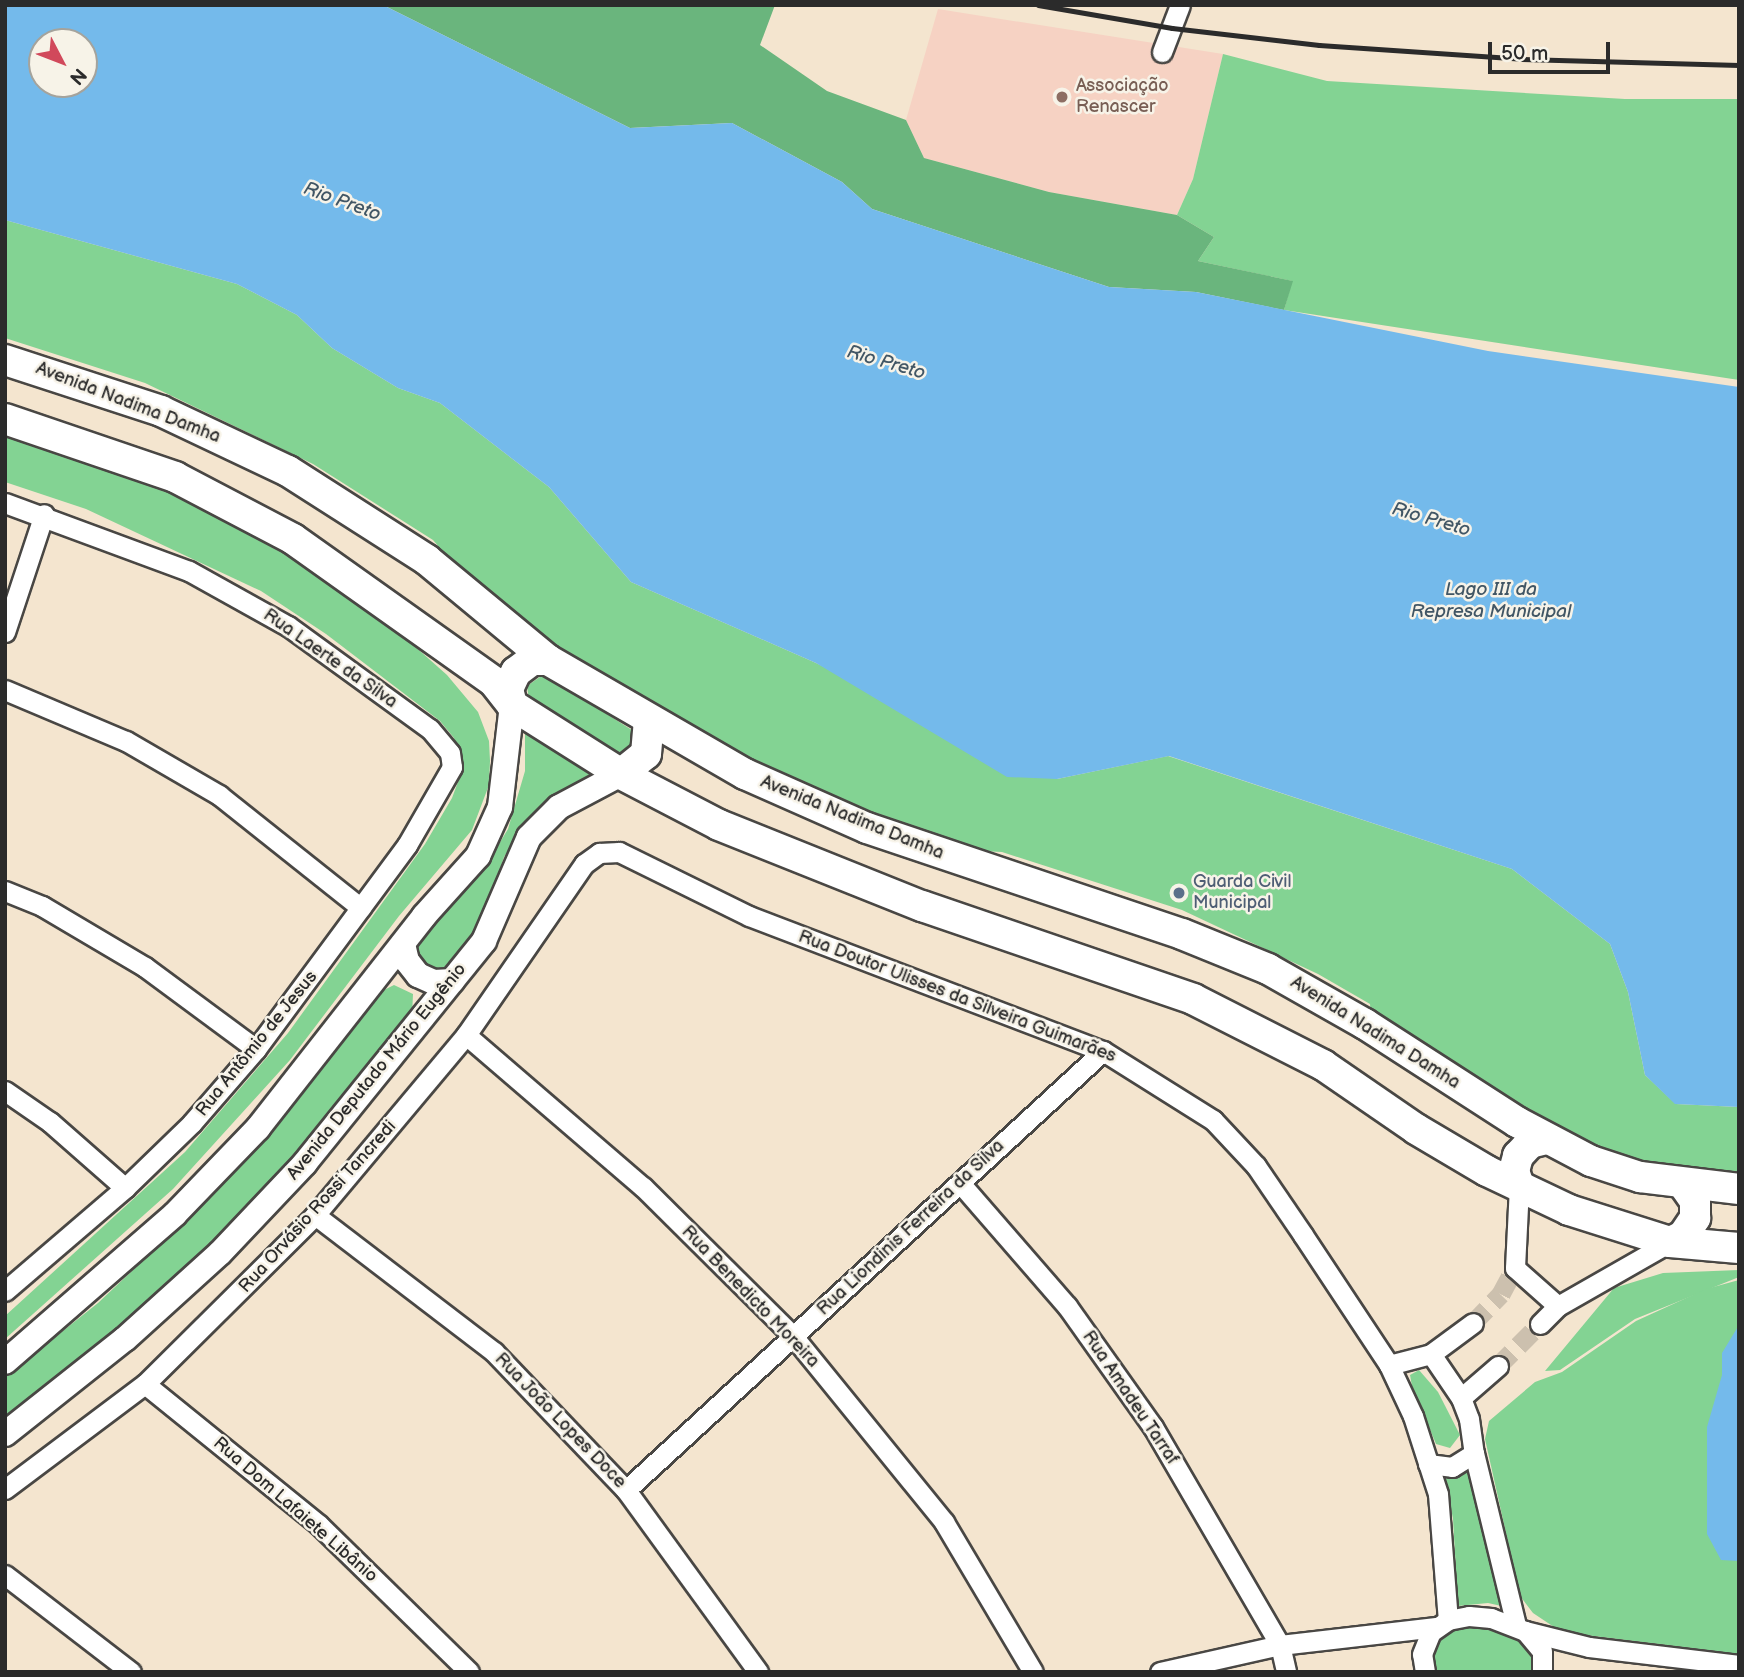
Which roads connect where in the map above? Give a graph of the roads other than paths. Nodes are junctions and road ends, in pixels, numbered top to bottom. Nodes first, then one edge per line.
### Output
1 (1179, 10) edge
2 (1162, 52) dead end
3 (5, 360) edge
4 (5, 419) edge
5 (5, 503) edge
6 (44, 514) junction
7 (5, 632) edge
8 (548, 660) junction
9 (5, 690) edge
10 (512, 705) junction
11 (649, 722) junction
12 (450, 753) joint
13 (621, 774) junction
14 (576, 874) joint
15 (5, 891) edge
16 (361, 908) junction
17 (403, 944) junction
18 (378, 977) junction
19 (452, 981) junction
20 (426, 1015) junction
21 (466, 1035) junction
22 (256, 1049) junction
23 (1103, 1051) junction
24 (5, 1091) edge
25 (1546, 1139) junction
26 (960, 1184) junction
27 (1684, 1185) junction
28 (1519, 1186) junction
29 (125, 1188) junction
30 (1739, 1189) edge
31 (315, 1216) junction
32 (1670, 1242) junction
33 (1739, 1248) edge
34 (5, 1291) edge
35 (1558, 1306) junction
36 (1473, 1323) tunnel mouth
37 (1540, 1324) tunnel mouth
38 (793, 1336) junction
39 (1431, 1354) junction
40 (5, 1362) edge
41 (1388, 1366) junction
42 (1498, 1366) tunnel mouth
43 (145, 1384) junction
44 (1461, 1398) junction
45 (5, 1434) edge
46 (1474, 1453) junction
47 (1428, 1465) junction
48 (5, 1489) edge
49 (626, 1490) junction
50 (5, 1575) edge
51 (1442, 1623) junction
52 (1520, 1628) junction
53 (1280, 1645) junction
54 (1739, 1665) edge
55 (1420, 1671) edge
56 (131, 1672) edge
57 (469, 1672) edge
58 (758, 1672) edge
59 (1033, 1672) edge
60 (1160, 1672) edge
61 (1286, 1672) edge
62 (1542, 1672) edge

1 - 2 street
3 - 8 main road, Avenida Nadima Damha
4 - 10 main road
5 - 6 street, Rua Laerte da Silva
6 - 7 street
6 - 12 street, Rua Laerte da Silva
8 - 10 main road
8 - 11 main road, Avenida Nadima Damha
9 - 16 street
10 - 13 main road
10 - 17 street
11 - 13 main road
11 - 25 main road, Avenida Nadima Damha
12 - 16 street, Rua Antômio de Jesus
13 - 19 street, Avenida Deputado Mário Eugênio
13 - 28 main road
14 - 21 street, Rua Orvásio Rossi Tancredi
14 - 23 street, Rua Doutor Ulisses da Silveira Guimarães
15 - 22 street
16 - 22 street, Rua Antômio de Jesus
17 - 18 street
17 - 19 street
18 - 20 street
18 - 40 street
19 - 20 street, Avenida Deputado Mário Eugênio
20 - 45 street, Avenida Deputado Mário Eugênio
21 - 31 street, Rua Orvásio Rossi Tancredi
21 - 38 street, Rua Benedicto Moreira
22 - 29 street, Rua Antômio de Jesus
23 - 26 street, Rua Liondinis Ferreira da Silva
23 - 41 street, Rua Doutor Ulisses da Silveira Guimarães
24 - 29 street
25 - 27 main road, Avenida Nadima Damha
25 - 28 main road
26 - 38 street, Rua Liondinis Ferreira da Silva
26 - 53 street, Rua Amadeu Tarraf
27 - 30 main road, Avenida Nadima Damha
27 - 32 main road
28 - 32 main road
28 - 35 street
29 - 34 street, Rua Antômio de Jesus
31 - 43 street, Rua Orvásio Rossi Tancredi
31 - 49 street, Rua João Lopes Doce
32 - 33 main road
32 - 35 street
35 - 37 street
36 - 39 street
38 - 49 street, Rua Liondinis Ferreira da Silva
38 - 59 street, Rua Benedicto Moreira
39 - 41 street
39 - 44 street
41 - 47 street, Rua Doutor Ulisses da Silveira Guimarães
42 - 44 street
43 - 48 street, Rua Orvásio Rossi Tancredi
43 - 57 street, Rua Dom Lafaiete Libânio
44 - 46 street
46 - 47 street
46 - 52 street
47 - 51 street, Rua Doutor Ulisses da Silveira Guimarães
49 - 58 street, Rua João Lopes Doce
50 - 56 street
51 - 52 street
51 - 53 street
51 - 55 street
52 - 54 street
52 - 62 street
53 - 60 street
53 - 61 street, Rua Amadeu Tarraf

